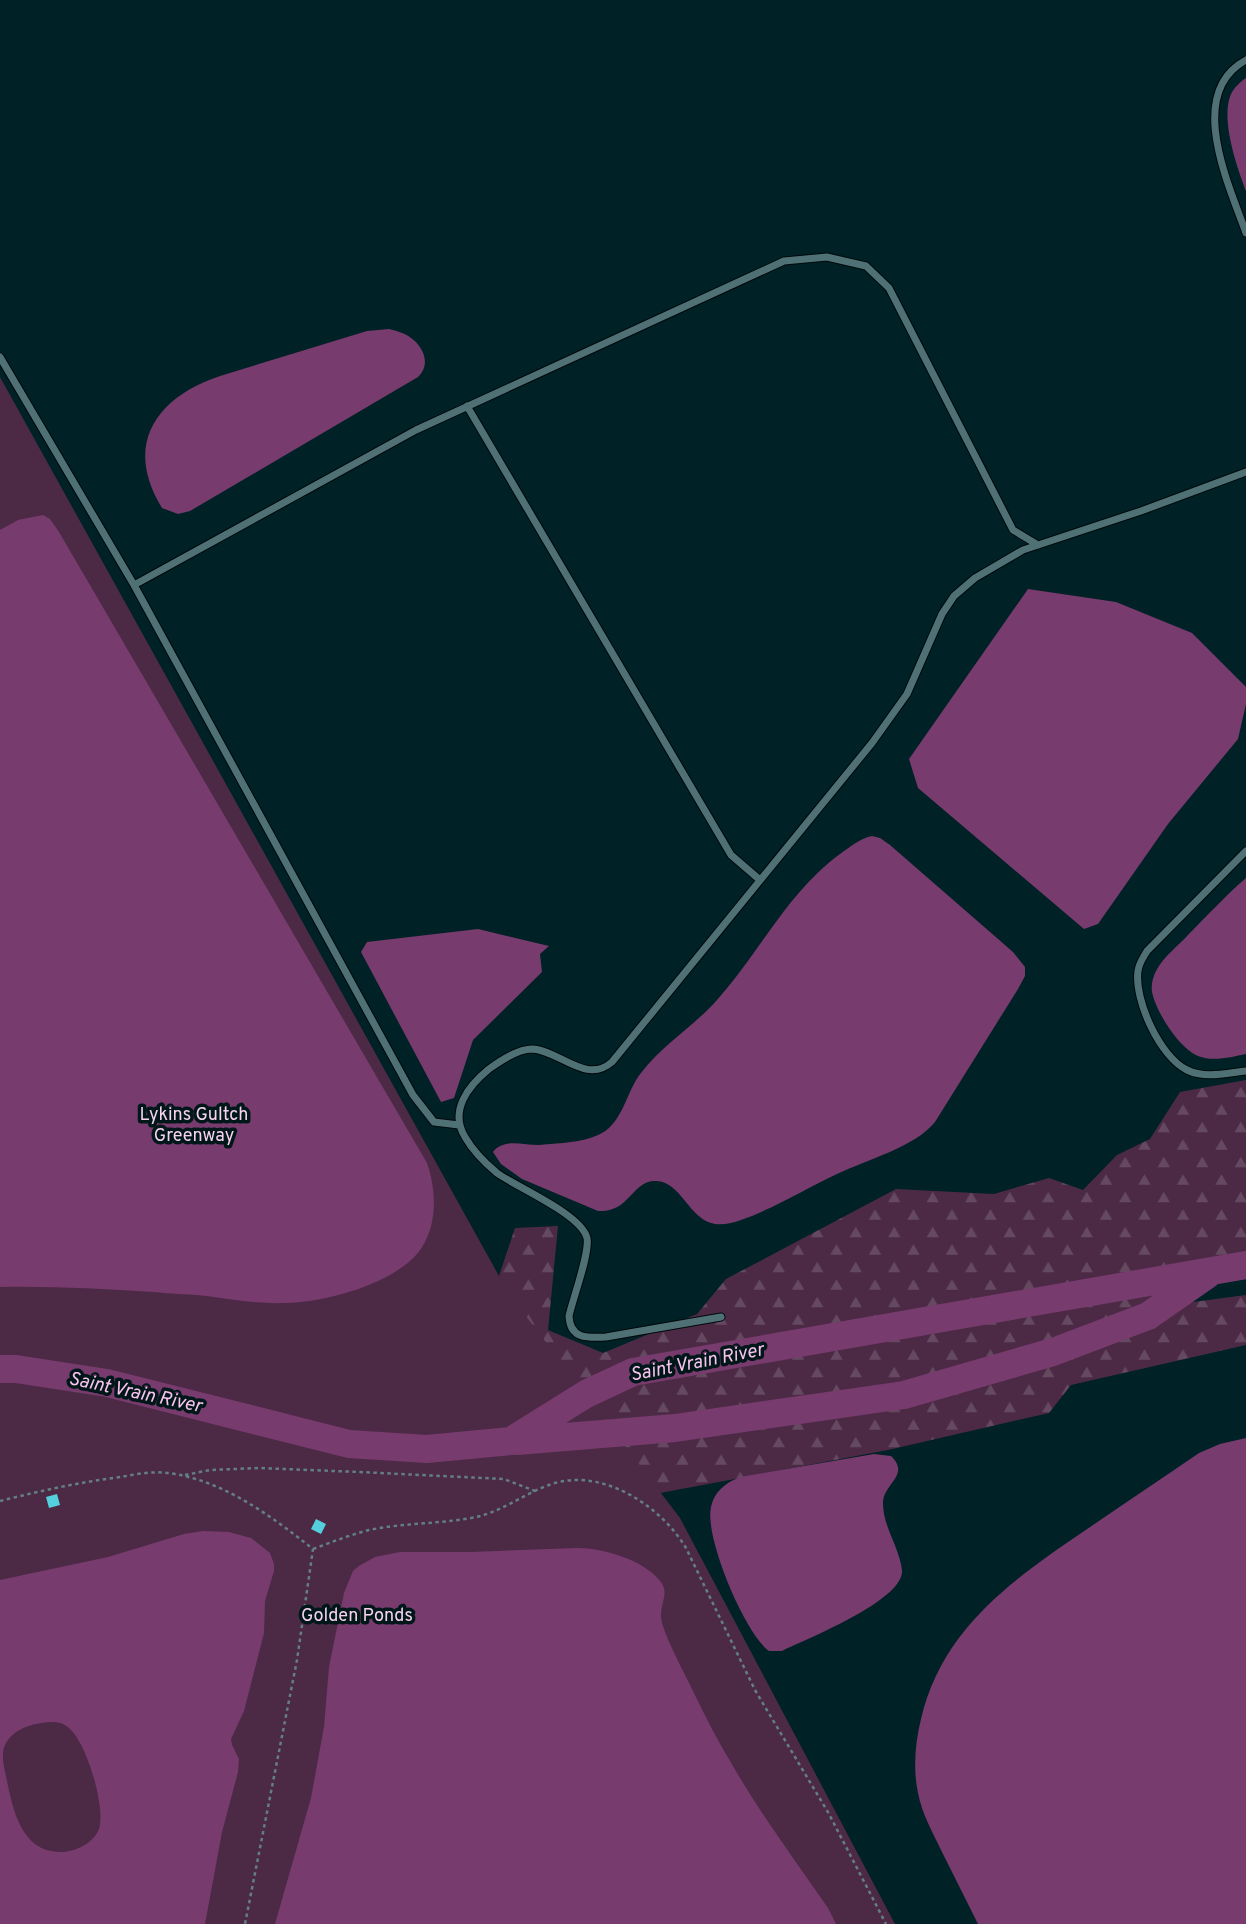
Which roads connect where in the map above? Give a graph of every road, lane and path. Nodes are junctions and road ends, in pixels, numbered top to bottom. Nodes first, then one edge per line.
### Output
1 (1246, 60) edge
2 (1246, 233) edge
3 (0, 357) edge
4 (467, 406) junction
5 (1246, 472) edge
6 (1038, 545) junction
7 (134, 585) junction
8 (1246, 851) edge
9 (760, 880) junction
10 (1246, 1071) edge
11 (459, 1125) junction
12 (721, 1317) dead end
13 (184, 1476) junction
14 (535, 1491) junction
15 (0, 1501) edge
16 (313, 1549) junction
17 (245, 1924) edge
18 (886, 1924) edge

1 - 2 lane
3 - 7 lane
4 - 6 lane
4 - 7 lane
4 - 9 lane
5 - 6 lane
6 - 9 lane
7 - 11 lane
8 - 10 lane
9 - 11 lane
11 - 12 lane
13 - 14 path
13 - 15 path
13 - 16 path
14 - 16 path
14 - 18 path
16 - 17 path

